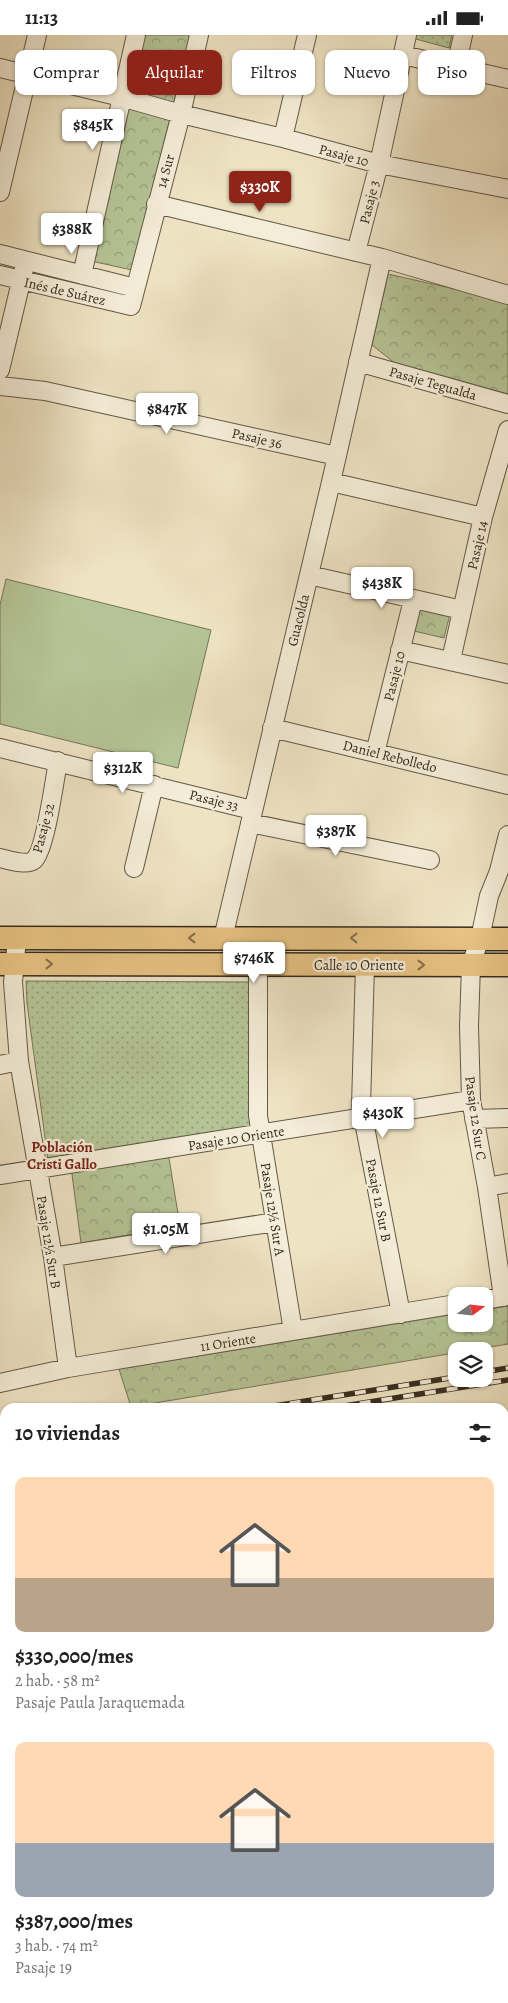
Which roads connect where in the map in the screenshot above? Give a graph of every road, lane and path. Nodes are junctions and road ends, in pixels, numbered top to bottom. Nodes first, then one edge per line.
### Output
1 (37, 35) edge
2 (136, 35) edge
3 (199, 35) edge
4 (307, 35) edge
5 (407, 35) edge
6 (463, 35) edge
7 (33, 50) edge
8 (404, 50) edge
9 (460, 50) edge
10 (0, 68) edge
11 (15, 72) edge
12 (485, 74) edge
13 (508, 79) edge
14 (22, 95) edge
15 (112, 95) edge
16 (394, 95) edge
17 (121, 97) junction
18 (180, 114) junction
19 (283, 138) junction
20 (379, 164) junction
21 (508, 189) edge
22 (0, 192) edge
23 (156, 205) junction
24 (356, 253) junction
25 (0, 254) edge
26 (382, 259) junction
27 (26, 260) junction
28 (0, 275) edge
29 (82, 275) junction
30 (21, 280) junction
31 (135, 288) junction
32 (508, 295) edge
33 (131, 306) joint
34 (358, 362) junction
35 (0, 371) edge
36 (0, 386) edge
37 (508, 404) edge
38 (508, 430) edge
39 (337, 456) junction
40 (331, 482) junction
41 (483, 517) junction
42 (309, 575) junction
43 (413, 600) junction
44 (462, 610) junction
45 (400, 649) junction
46 (451, 660) junction
47 (508, 674) edge
48 (272, 728) junction
49 (0, 748) edge
50 (375, 753) junction
51 (58, 761) junction
52 (154, 785) junction
53 (508, 785) edge
54 (251, 816) junction
55 (508, 835) edge
56 (0, 858) edge
57 (430, 860) dead end
58 (134, 868) dead end
59 (8, 938) edge
60 (223, 938) junction
61 (480, 939) junction
62 (508, 939) edge
63 (8, 964) edge
64 (365, 965) junction
65 (471, 965) junction
66 (508, 965) edge
67 (258, 966) junction
68 (19, 1061) junction
69 (0, 1065) edge
70 (471, 1100) junction
71 (363, 1118) junction
72 (508, 1118) edge
73 (474, 1119) junction
74 (260, 1134) junction
75 (37, 1169) junction
76 (0, 1175) edge
77 (508, 1183) edge
78 (486, 1187) junction
79 (275, 1222) junction
80 (52, 1257) junction
81 (505, 1296) edge
82 (448, 1305) edge
83 (401, 1313) junction
84 (293, 1331) junction
85 (68, 1368) junction
86 (0, 1383) edge

1 - 7 street
2 - 17 street
3 - 18 street, 14 Sur
4 - 19 street
5 - 8 street, Pasaje 3
6 - 9 street
10 - 11 street, Pasaje 10
12 - 13 street
14 - 22 street
15 - 17 street, Pasaje 10
16 - 20 street, Pasaje 3
17 - 18 street, Pasaje 10
17 - 29 street
18 - 19 street, Pasaje 10
18 - 23 street, 14 Sur
19 - 20 street, Pasaje 10
20 - 21 street, Pasaje 10
20 - 24 street, Pasaje 3
23 - 24 street
23 - 31 street, 14 Sur
24 - 26 street
25 - 27 street, Inés de Suárez
26 - 32 street
26 - 34 street, Guacolda
27 - 29 street, Inés de Suárez
27 - 30 street
28 - 30 street, Inés de Suárez
29 - 31 street, Inés de Suárez
30 - 33 street, Inés de Suárez
30 - 35 street
31 - 33 street, 14 Sur
34 - 37 street, Pasaje Tegualda
34 - 39 street, Guacolda
36 - 39 street, Pasaje 36
38 - 41 street, Pasaje 14
39 - 40 street, Guacolda
40 - 41 street
40 - 42 street, Guacolda
41 - 44 street, Pasaje 14
42 - 43 street
42 - 48 street, Guacolda
43 - 44 street
43 - 45 street, Pasaje 10
44 - 46 street, Pasaje 14
45 - 46 street
45 - 50 street, Pasaje 10
46 - 47 street
48 - 50 street, Daniel Rebolledo
48 - 54 street, Guacolda
49 - 51 street, Pasaje 33
50 - 53 street, Daniel Rebolledo
51 - 52 street, Pasaje 33
51 - 56 street, Pasaje 32
52 - 54 street, Pasaje 33
52 - 58 street
54 - 57 street, Pasaje 33
54 - 60 street, Guacolda
55 - 61 street, Pasaje 12 Sur C
60 -> 59 main road, Calle 10 Oriente
59 - 63 street, Pasaje 12½ Sur B
61 -> 60 main road, Calle 10 Oriente
60 - 67 street
61 - 62 main road, Calle 10 Oriente
61 - 65 street, Pasaje 12 Sur C
63 -> 67 main road, Calle 10 Oriente
63 - 68 street, Pasaje 12½ Sur B
64 -> 65 main road, Calle 10 Oriente
64 - 67 main road, Calle 10 Oriente
64 - 71 street, Pasaje 12 Sur B
65 - 66 main road, Calle 10 Oriente
65 - 70 street, Pasaje 12 Sur C
67 - 74 street, Pasaje 12½ Sur A
68 - 69 street
68 - 75 street, Pasaje 12½ Sur B
70 - 71 street, Pasaje 10 Oriente
70 - 73 street, Pasaje 12 Sur C
71 - 74 street, Pasaje 10 Oriente
71 - 83 street, Pasaje 12 Sur B
72 - 73 street
73 - 78 street, Pasaje 12 Sur C
74 - 75 street, Pasaje 10 Oriente
74 - 79 street, Pasaje 12½ Sur A
75 - 76 street, Pasaje 10 Oriente
75 - 80 street, Pasaje 12½ Sur B
77 - 78 street
78 - 81 street, Pasaje 12 Sur C
79 - 80 street
79 - 84 street, Pasaje 12½ Sur A
80 - 85 street, Pasaje 12½ Sur B
82 - 83 street, 11 Oriente
83 - 84 street, 11 Oriente
84 - 85 street, 11 Oriente
85 - 86 street, 11 Oriente

